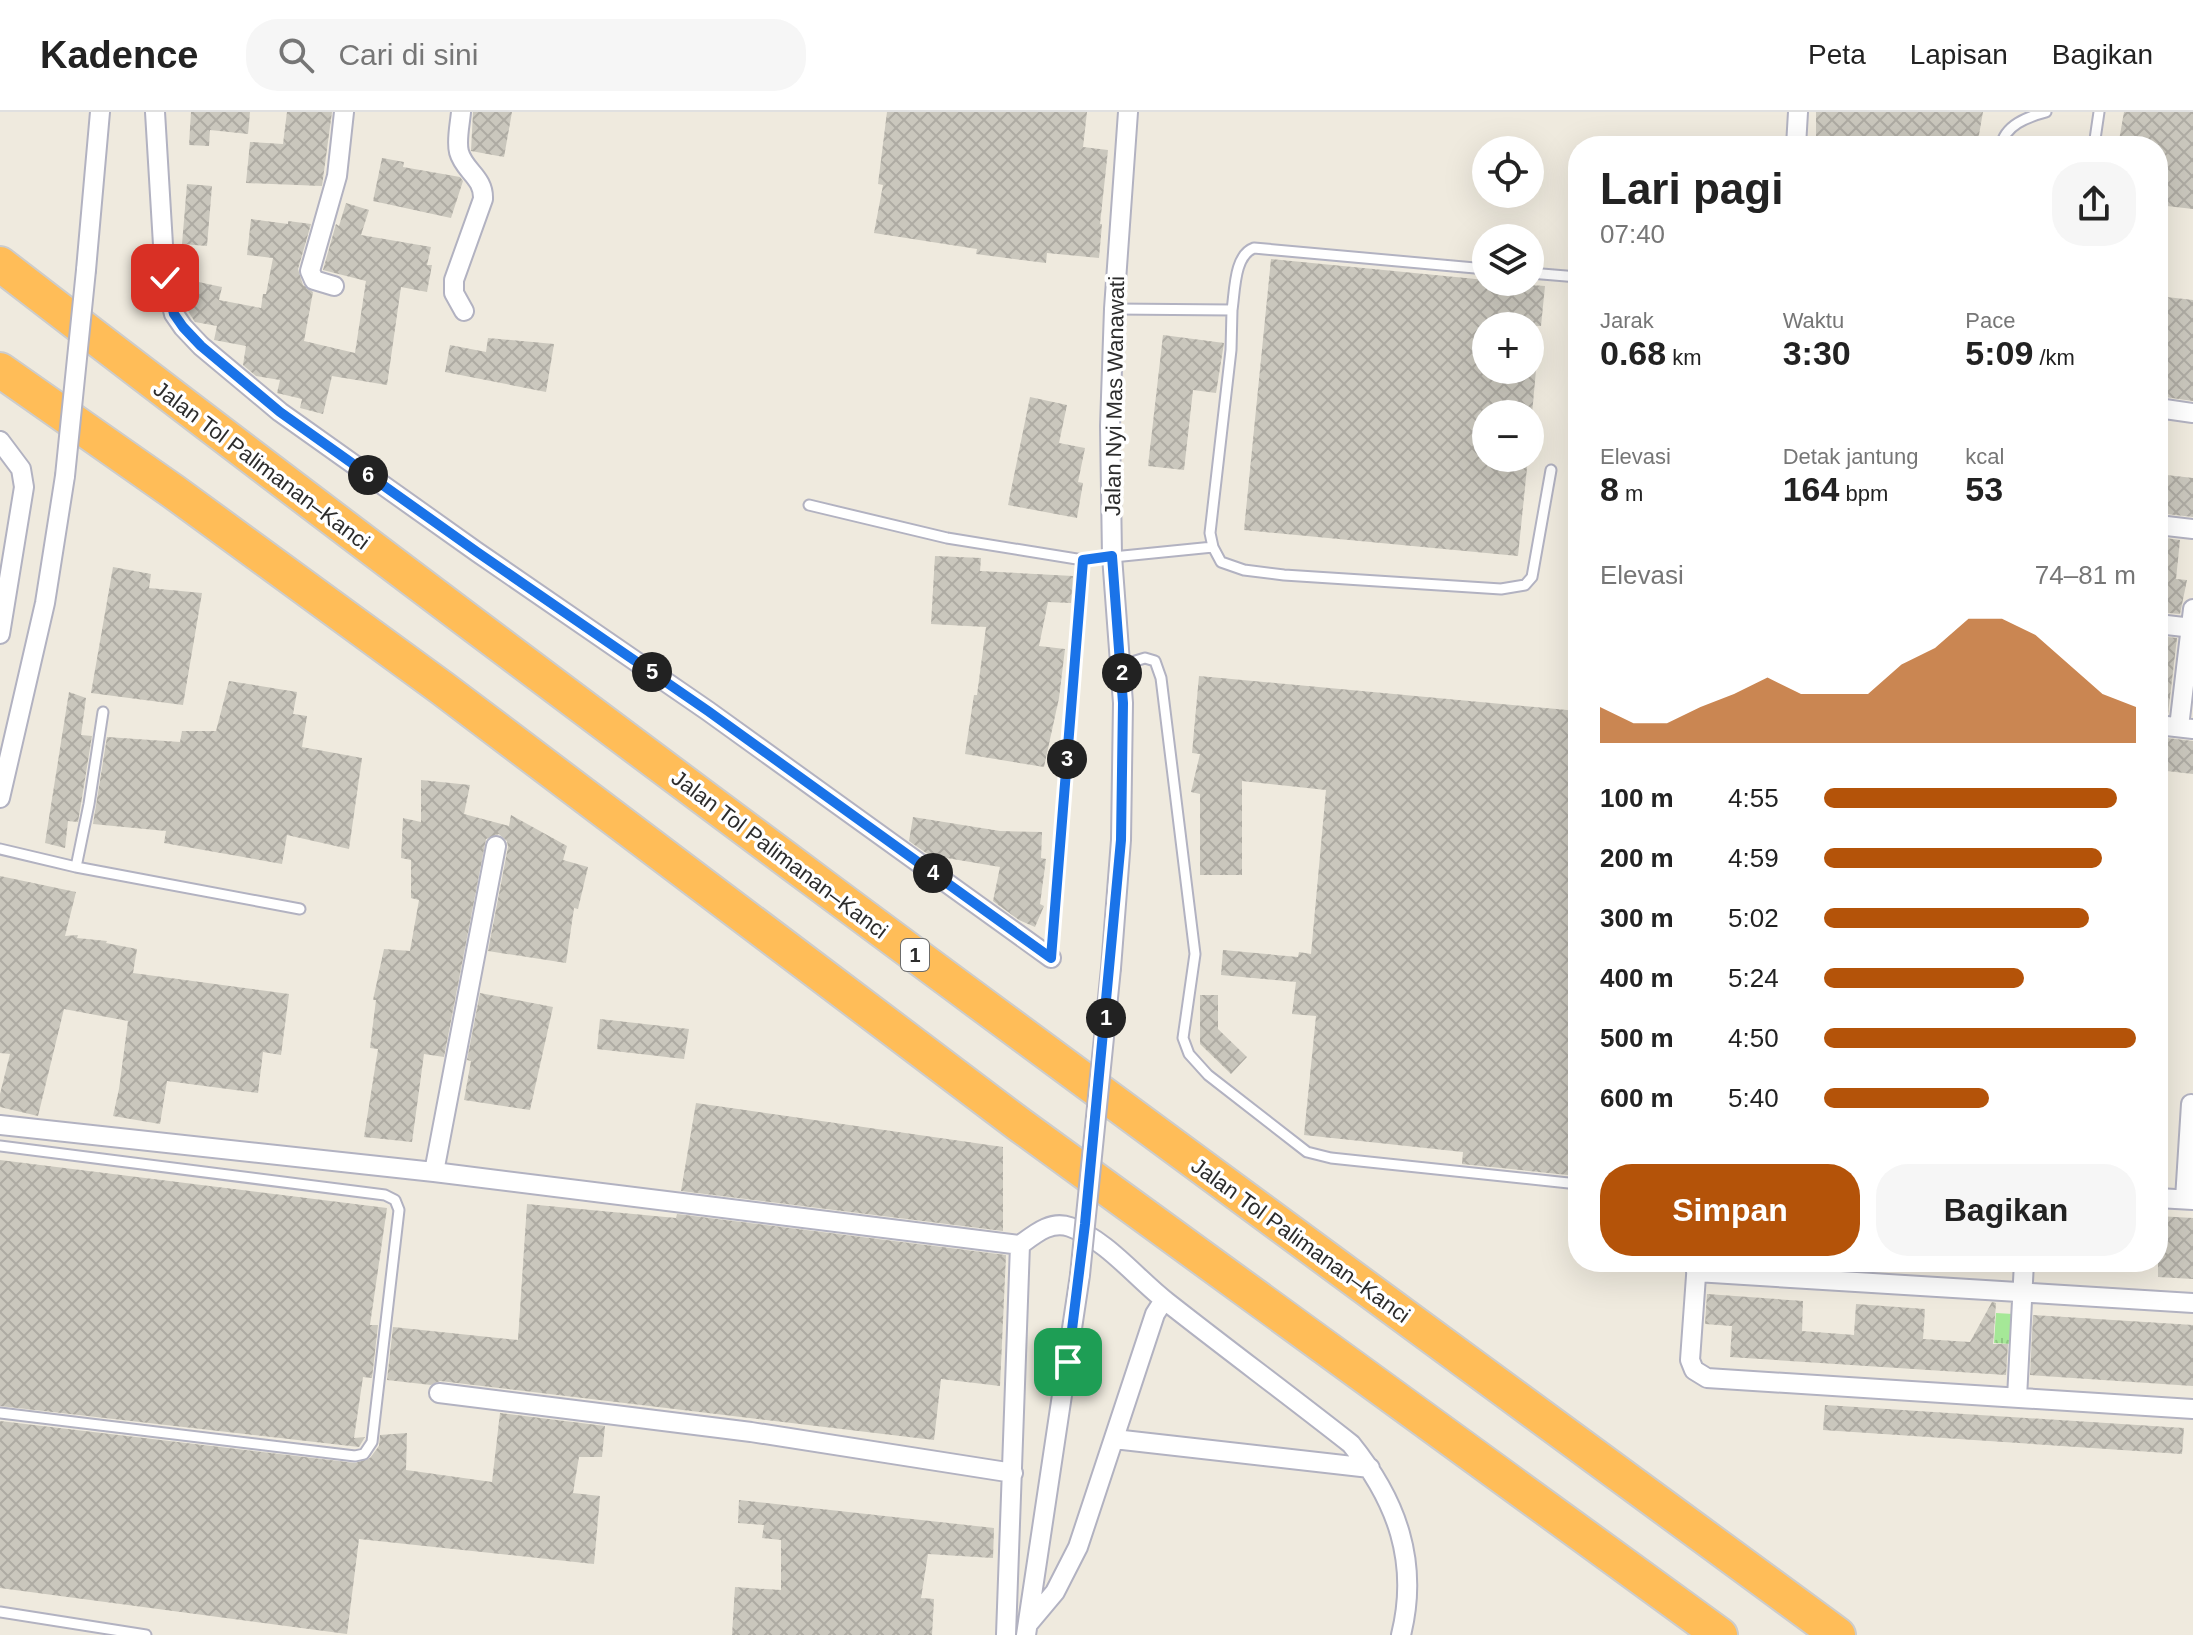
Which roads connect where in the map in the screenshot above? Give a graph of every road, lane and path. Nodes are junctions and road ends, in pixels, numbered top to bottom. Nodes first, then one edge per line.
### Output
1 (100, 112) edge
2 (155, 112) edge
3 (344, 112) edge
4 (461, 112) edge
5 (1128, 112) edge
6 (1798, 112) edge
7 (2046, 112) edge
8 (2099, 112) edge
9 (1797, 136) edge
10 (2004, 136) edge
11 (2095, 136) edge
12 (0, 264) edge
13 (1472, 268) edge
14 (1544, 274) edge
15 (1568, 276) edge
16 (334, 286) dead end
17 (1114, 309) junction
18 (1232, 310) junction
19 (464, 311) dead end
20 (0, 370) edge
21 (2168, 409) edge
22 (2193, 413) edge
23 (0, 441) edge
24 (1551, 470) dead end
25 (809, 505) dead end
26 (2168, 526) edge
27 (2193, 529) edge
28 (1213, 547) junction
29 (1112, 556) junction
30 (1083, 560) junction
31 (2193, 609) edge
32 (2168, 625) edge
33 (2192, 628) edge
34 (0, 634) edge
35 (1122, 665) junction
36 (103, 712) dead end
37 (2186, 728) edge
38 (0, 798) edge
39 (496, 846) dead end
40 (0, 849) edge
41 (76, 867) junction
42 (300, 909) dead end
43 (1051, 958) joint
44 (2191, 1104) dead end
45 (0, 1125) edge
46 (0, 1146) edge
47 (434, 1172) junction
48 (1568, 1183) edge
49 (2168, 1199) edge
50 (2189, 1200) edge
51 (1020, 1245) junction
52 (1696, 1272) edge
53 (1761, 1272) edge
54 (2024, 1272) edge
55 (2023, 1292) junction
56 (1164, 1300) junction
57 (2193, 1303) edge
58 (439, 1393) dead end
59 (2017, 1398) junction
60 (2193, 1409) edge
61 (0, 1413) edge
62 (1114, 1439) junction
63 (1370, 1468) junction
64 (1013, 1473) junction
65 (0, 1612) edge
66 (1027, 1630) edge
67 (146, 1635) edge
68 (1006, 1635) edge
69 (1401, 1635) edge
70 (1720, 1635) edge
71 (1838, 1635) edge

1 - 38 street, bridge
2 - 43 street
3 - 16 street
4 - 19 street
5 - 17 street, Jalan Nyi Mas Wanawati
6 - 9 street
7 - 10 lane
8 - 11 lane
12 - 71 highway, Jalan Tol Palimanan–Kanci / 1
13 - 18 lane
14 - 15 lane
17 - 18 lane
17 - 29 street, Jalan Nyi Mas Wanawati
18 - 28 lane
20 - 70 highway
21 - 22 street
23 - 34 street
24 - 28 lane
25 - 30 lane
26 - 27 street
28 - 29 lane
29 - 30 lane
29 - 35 street, Jalan Nyi Mas Wanawati
30 - 43 lane
31 - 33 street
32 - 33 street
33 - 37 street
35 - 48 lane
35 - 66 street, Jalan Nyi Mas Wanawati, bridge
36 - 41 lane
39 - 47 street
40 - 41 lane
41 - 42 lane
44 - 50 street
45 - 47 street
46 - 61 lane
47 - 51 street
49 - 50 street
51 - 56 street
51 - 64 street
52 - 59 street
53 - 55 street
54 - 55 street
55 - 57 street
55 - 59 street
56 - 62 street
56 - 63 street
58 - 64 street
59 - 60 street
62 - 63 street
62 - 66 street
63 - 69 street
64 - 68 street
65 - 67 lane

